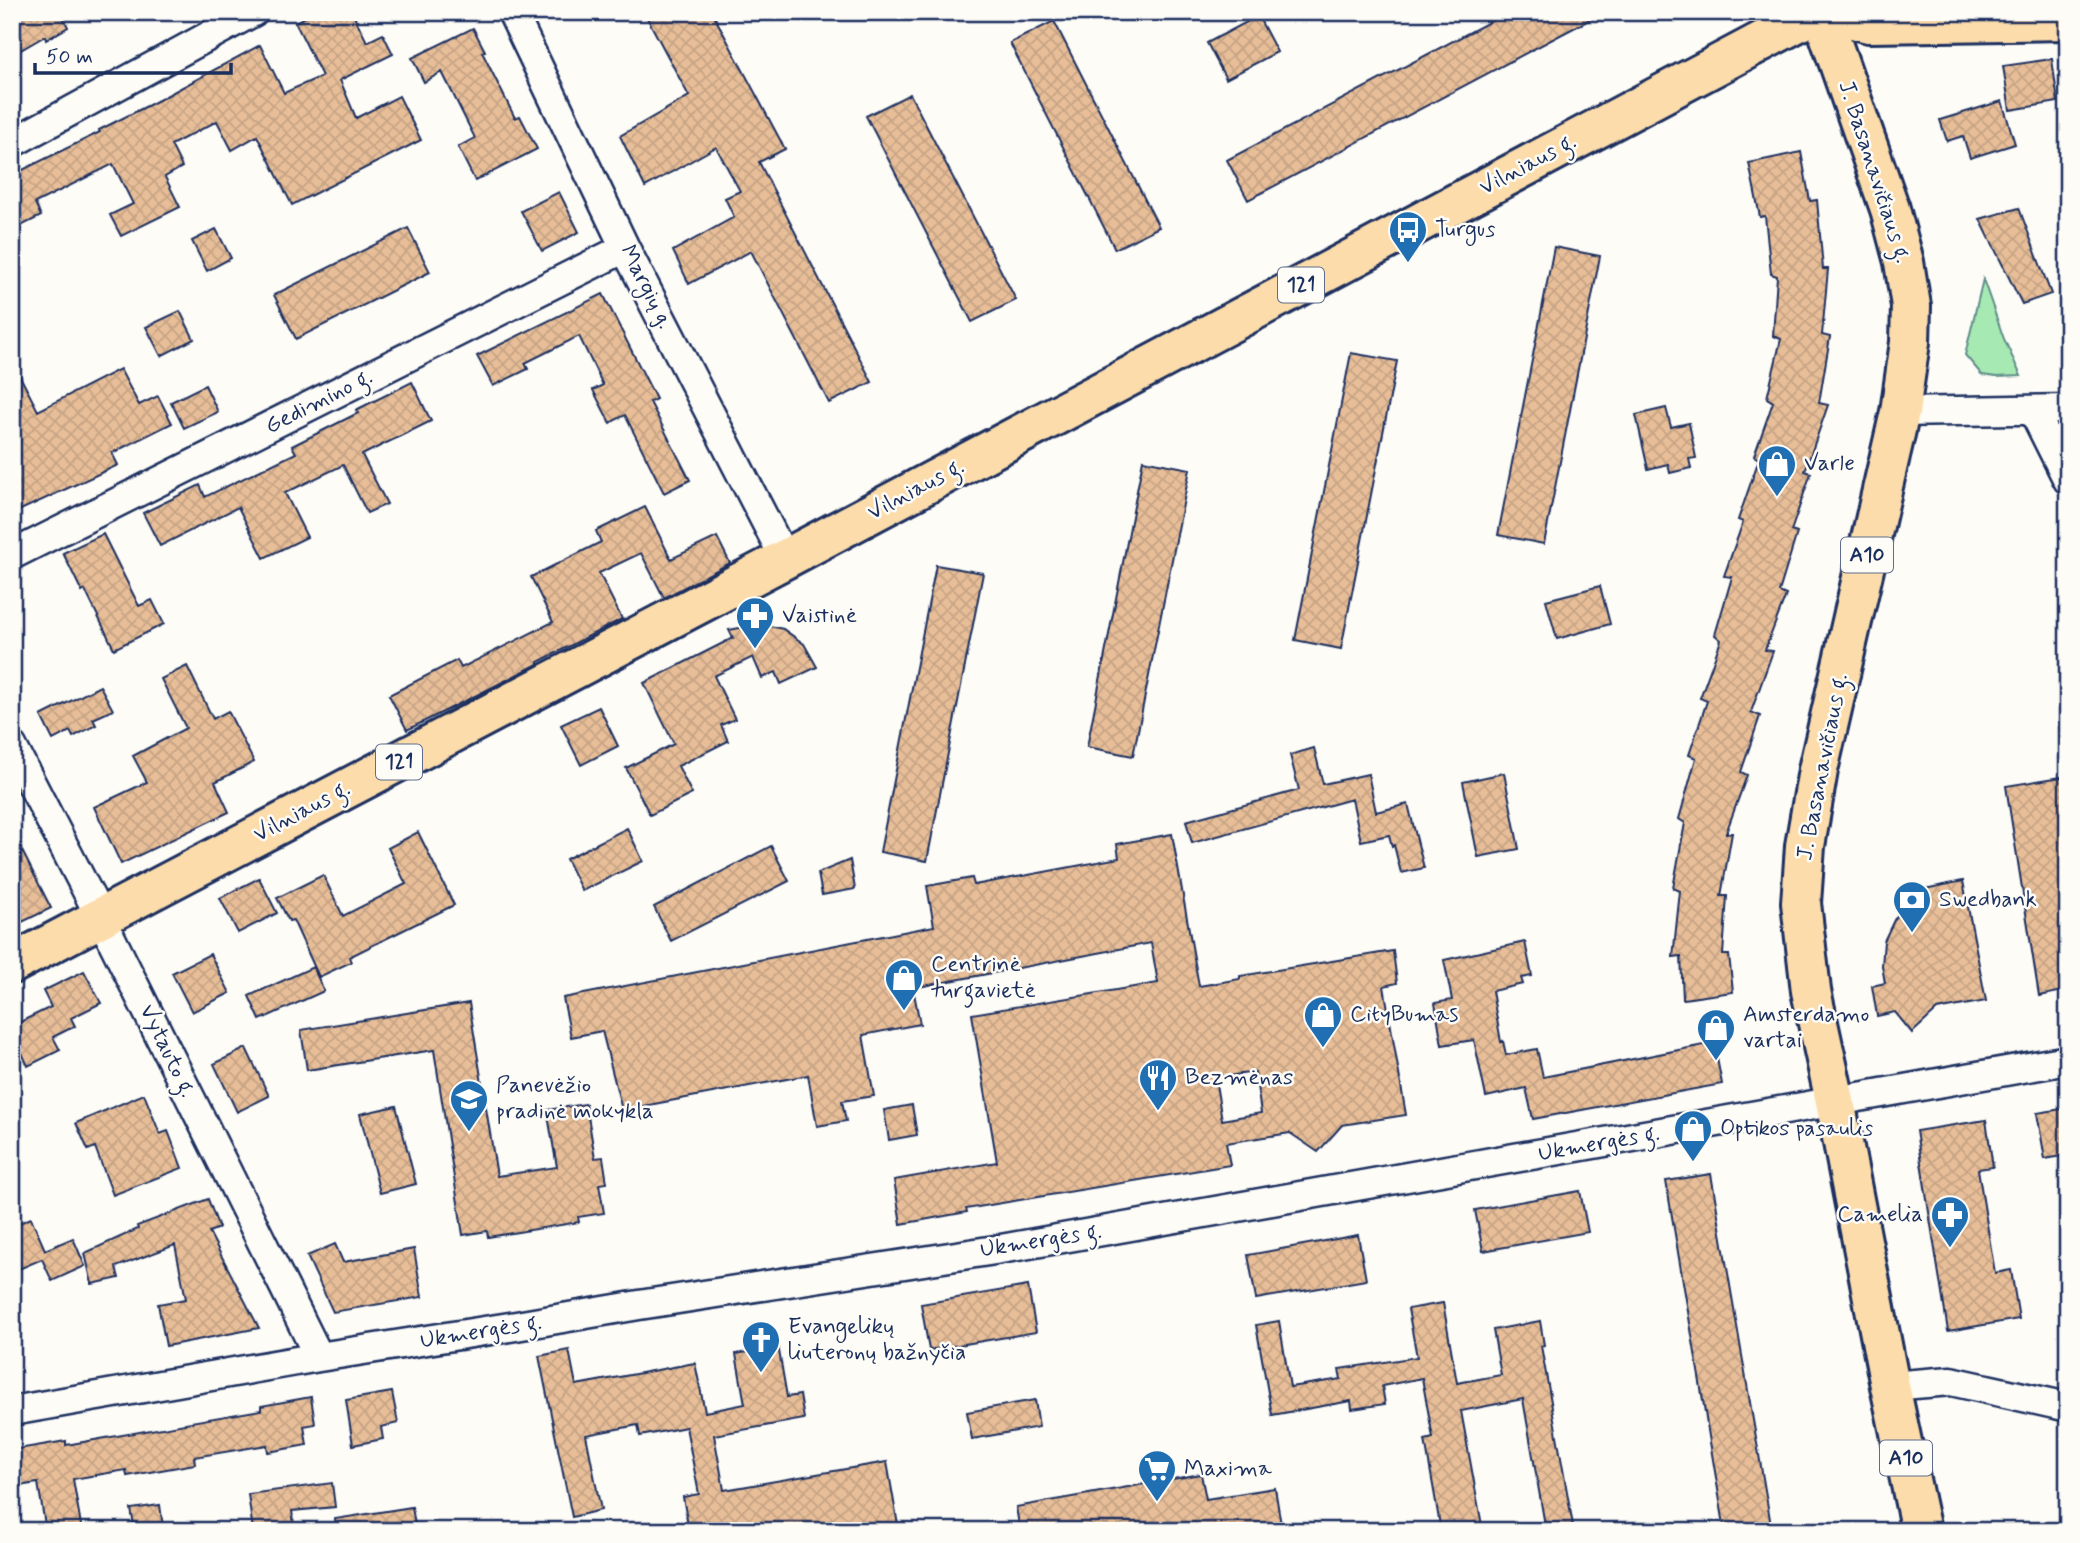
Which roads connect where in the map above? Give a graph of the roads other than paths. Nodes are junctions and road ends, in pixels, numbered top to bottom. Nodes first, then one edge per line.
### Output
1 (253, 12) edge
2 (512, 12) edge
3 (1821, 12) edge
4 (2068, 20) edge
5 (12, 142) edge
6 (625, 248) junction
7 (2033, 410) junction
8 (2068, 410) edge
9 (1900, 412) junction
10 (2068, 480) edge
11 (12, 555) edge
12 (785, 559) junction
13 (12, 746) edge
14 (101, 918) junction
15 (12, 964) edge
16 (2068, 1060) edge
17 (1835, 1101) junction
18 (319, 1357) junction
19 (1890, 1386) junction
20 (2068, 1407) edge
21 (12, 1411) edge
22 (1921, 1531) edge

1 - 5 street
2 - 6 street, Margių g.
3 - 4 main road
3 - 9 main road, J. Basanavičiaus g. / A10
3 - 12 main road, Vilniaus g. / 121
6 - 11 street, Gedimino g.
6 - 12 street, Margių g.
7 - 8 street
7 - 9 street
7 - 10 street
9 - 17 main road, J. Basanavičiaus g. / A10
12 - 14 main road, Vilniaus g. / 121
13 - 14 street, Vytauto g.
14 - 15 main road, Vilniaus g. / 121
14 - 18 street, Vytauto g.
16 - 17 street, Ukmergės g.
17 - 18 street, Ukmergės g.
17 - 19 main road, J. Basanavičiaus g. / A10
18 - 21 street, Ukmergės g.
19 - 20 street
19 - 22 main road, J. Basanavičiaus g. / A10

